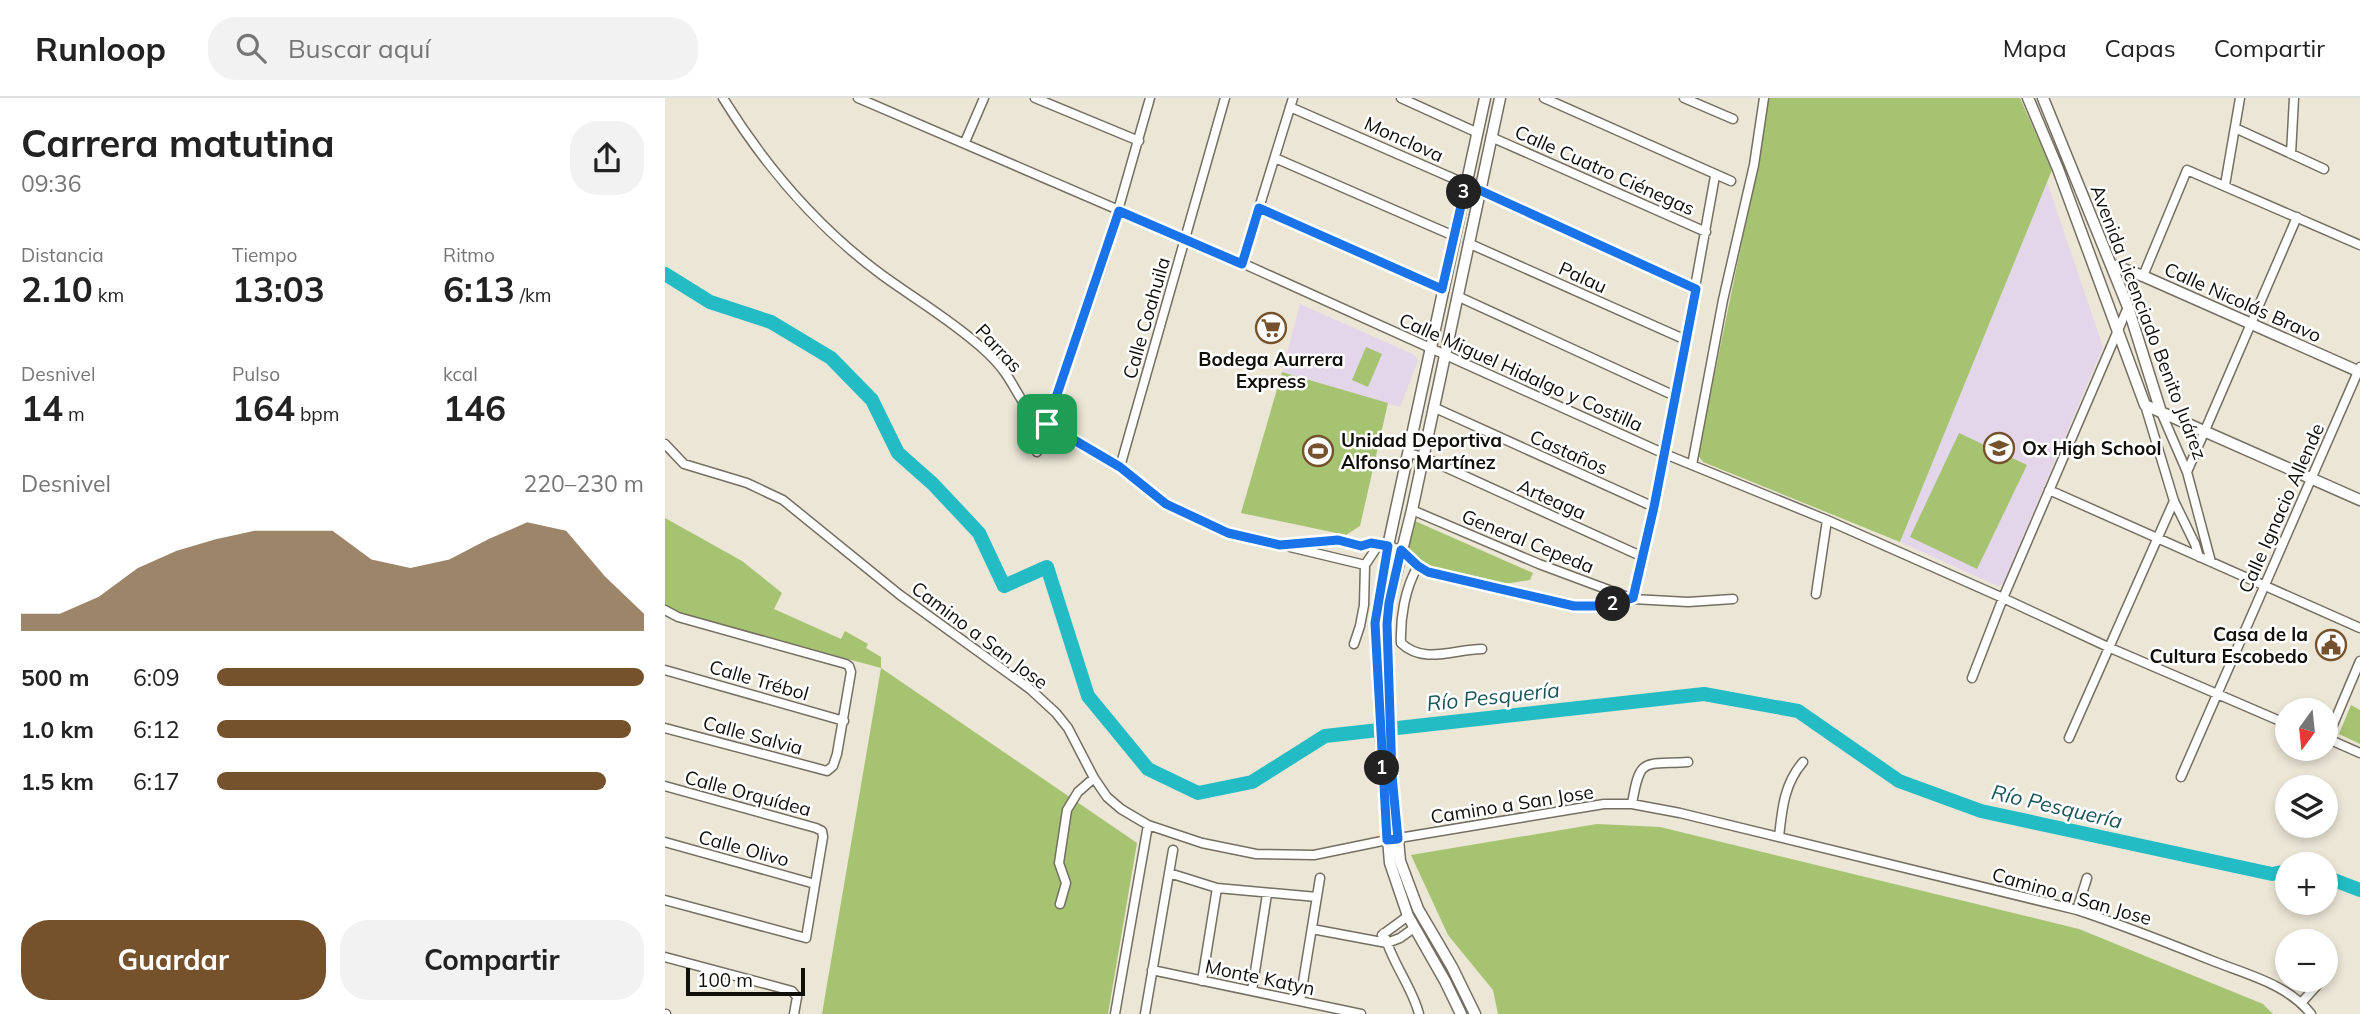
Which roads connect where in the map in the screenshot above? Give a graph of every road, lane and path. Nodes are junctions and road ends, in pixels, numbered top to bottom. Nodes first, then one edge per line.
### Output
1 (723, 98) edge
2 (859, 98) edge
3 (983, 98) edge
4 (1035, 98) edge
5 (1150, 98) edge
6 (1225, 98) edge
7 (1401, 98) edge
8 (1485, 98) edge
9 (1500, 98) edge
10 (1544, 98) edge
11 (1684, 98) edge
12 (1713, 98) edge
13 (1764, 98) edge
14 (2028, 98) edge
15 (2043, 98) edge
16 (2240, 98) edge
17 (2294, 98) edge
18 (1291, 103) edge
19 (1712, 110) junction
20 (1733, 119) dead end
21 (2235, 128) junction
22 (1478, 133) junction
23 (1491, 137) junction
24 (1139, 141) junction
25 (964, 142) junction
26 (2291, 154) junction
27 (1275, 158) junction
28 (2324, 169) dead end
29 (1716, 176) junction
30 (1731, 181) dead end
31 (1466, 184) junction
32 (2225, 185) junction
33 (1479, 190) junction
34 (1259, 208) junction
35 (1119, 211) junction
36 (2297, 217) junction
37 (1706, 232) junction
38 (1454, 236) junction
39 (1185, 239) junction
40 (1468, 243) junction
41 (2360, 245) edge
42 (1242, 264) junction
43 (2112, 265) junction
44 (2143, 276) junction
45 (1442, 289) junction
46 (1696, 289) junction
47 (1457, 296) junction
48 (2128, 307) junction
49 (2250, 323) junction
50 (2117, 331) junction
51 (1686, 340) junction
52 (1431, 348) junction
53 (1445, 354) junction
54 (2359, 370) edge
55 (1675, 396) junction
56 (2145, 405) junction
57 (1433, 407) junction
58 (2161, 412) junction
59 (1047, 424) junction
60 (2204, 431) junction
61 (665, 444) edge
62 (1037, 452) dead end
63 (1409, 453) junction
64 (1665, 454) junction
65 (1423, 457) junction
66 (1692, 465) junction
67 (1120, 467) junction
68 (2187, 472) junction
69 (2311, 478) junction
70 (2049, 490) junction
71 (2360, 500) edge
72 (2174, 501) junction
73 (1654, 507) junction
74 (1412, 510) junction
75 (1827, 520) junction
76 (2157, 538) junction
77 (1280, 545) junction
78 (1383, 545) junction
79 (1401, 550) junction
80 (1643, 556) junction
81 (2199, 557) junction
82 (2211, 562) junction
83 (1365, 565) junction
84 (1418, 566) junction
85 (2263, 586) junction
86 (1816, 594) dead end
87 (1633, 598) junction
88 (2003, 598) junction
89 (1733, 599) dead end
90 (665, 610) edge
91 (678, 617) junction
92 (665, 620) edge
93 (2360, 628) edge
94 (1354, 644) dead end
95 (2108, 647) junction
96 (1482, 649) dead end
97 (2360, 661) edge
98 (665, 670) edge
99 (1972, 678) dead end
100 (2217, 694) junction
101 (2338, 711) edge
102 (2275, 719) edge
103 (843, 721) junction
104 (665, 728) edge
105 (2069, 738) dead end
106 (2338, 743) edge
107 (2360, 753) edge
108 (1688, 762) dead end
109 (1803, 762) dead end
110 (1387, 776) junction
111 (2181, 777) dead end
112 (1094, 778) junction
113 (665, 786) edge
114 (1632, 804) junction
115 (1148, 825) junction
116 (1779, 837) junction
117 (1392, 839) junction
118 (665, 842) edge
119 (1173, 850) dead end
120 (1169, 873) junction
121 (1320, 877) dead end
122 (2087, 878) dead end
123 (815, 884) junction
124 (1217, 888) junction
125 (1267, 894) junction
126 (1317, 897) junction
127 (665, 900) edge
128 (1061, 904) dead end
129 (2077, 910) junction
130 (1408, 916) junction
131 (1414, 928) junction
132 (1312, 929) junction
133 (1385, 938) junction
134 (665, 957) edge
135 (1152, 970) junction
136 (1202, 981) junction
137 (1252, 991) junction
138 (2311, 992) edge
139 (1300, 1001) junction
140 (2302, 1002) junction
141 (794, 1014) edge
142 (1115, 1014) edge
143 (1145, 1014) edge
144 (1361, 1014) edge
145 (1419, 1014) edge
146 (1461, 1014) edge
147 (1475, 1014) edge
148 (2311, 1014) edge

1 - 59 street, Parras
2 - 25 street, Calle Miguel Hidalgo y Costilla
3 - 25 street
4 - 24 street
5 - 24 street
6 - 39 street, Calle Coahuila
7 - 22 street
8 - 22 street
9 - 23 street
10 - 29 street
11 - 19 street
12 - 19 street
13 - 66 street
14 - 50 street, Avenida Licenciado Benito Juárez
15 - 43 street, Avenida Licenciado Benito Juárez
16 - 21 street
17 - 26 street
18 - 27 street
18 - 31 street, Monclova
19 - 20 street
21 - 26 street
21 - 32 street
22 - 31 street
23 - 33 street
23 - 37 street, Calle Cuatro Ciénegas
24 - 35 street
25 - 35 street, Calle Miguel Hidalgo y Costilla
26 - 28 street
27 - 34 street
27 - 38 street
29 - 30 street
29 - 37 street
31 - 33 street, Monclova
31 - 38 street
32 - 36 street
32 - 44 street
33 - 40 street
33 - 46 street, Monclova
34 - 42 street
34 - 45 street
35 - 39 street, Calle Miguel Hidalgo y Costilla
35 - 59 street
36 - 41 street
36 - 49 street
37 - 46 street
38 - 45 street
39 - 42 street, Calle Miguel Hidalgo y Costilla
39 - 67 street, Calle Coahuila
40 - 47 street
40 - 51 street, Palau
42 - 52 street, Calle Miguel Hidalgo y Costilla
43 - 44 street, Calle Nicolás Bravo
43 - 48 street, Avenida Licenciado Benito Juárez
44 - 49 street, Calle Nicolás Bravo
45 - 52 street
46 - 51 street
47 - 53 street
47 - 55 street
48 - 50 street
48 - 58 street, Avenida Licenciado Benito Juárez
49 - 54 street, Calle Nicolás Bravo
49 - 60 street
50 - 56 street, Avenida Licenciado Benito Juárez
50 - 70 street
51 - 55 street
52 - 53 street, Calle Miguel Hidalgo y Costilla
52 - 63 street
53 - 57 street
53 - 64 street, Calle Miguel Hidalgo y Costilla
54 - 69 street, Calle Ignacio Allende
55 - 64 street
56 - 58 street
56 - 72 street, Avenida Licenciado Benito Juárez
57 - 65 street
57 - 73 street, Castaños
58 - 60 street
58 - 68 street, Avenida Licenciado Benito Juárez
59 - 62 street
59 - 67 street, Parras
60 - 68 street
60 - 69 street
61 - 112 street, Camino a San Jose
63 - 65 street, Arteaga
63 - 78 street
64 - 66 street, Calle Miguel Hidalgo y Costilla
64 - 73 street
65 - 74 street
65 - 80 street, Arteaga
66 - 75 street, Calle Miguel Hidalgo y Costilla
67 - 77 street, Parras
68 - 82 street, Avenida Licenciado Benito Juárez
69 - 71 street
69 - 85 street, Calle Ignacio Allende
70 - 76 street
70 - 88 street
72 - 76 street
72 - 81 street, Avenida Licenciado Benito Juárez
73 - 80 street
74 - 79 street
74 - 87 street, General Cepeda
75 - 86 street
75 - 88 street, Calle Miguel Hidalgo y Costilla
76 - 81 street
76 - 95 street
77 - 78 street, Parras
77 - 83 street
78 - 79 street, Parras
78 - 83 street
78 - 110 street
79 - 84 street, Parras
79 - 110 street
80 - 87 street
81 - 82 street
82 - 85 street
83 - 94 street
84 - 87 street, Parras
84 - 96 street
85 - 93 street
85 - 100 street, Calle Ignacio Allende
87 - 89 street, Parras
88 - 95 street, Calle Miguel Hidalgo y Costilla
88 - 99 street
90 - 91 street
90 - 92 street
91 - 92 street
91 - 103 street
95 - 100 street, Calle Miguel Hidalgo y Costilla
95 - 105 street
97 - 101 street
98 - 103 street, Calle Trébol
100 - 102 street, Calle Miguel Hidalgo y Costilla
100 - 111 street, Calle Ignacio Allende
103 - 104 street, Calle Salvia
106 - 107 street
108 - 114 street
109 - 116 street
110 - 117 street
112 - 115 street, Camino a San Jose
112 - 128 street
113 - 123 street, Calle Orquídea
114 - 116 street, Camino a San Jose
114 - 117 street, Camino a San Jose
115 - 117 street, Camino a San Jose
115 - 142 street
116 - 129 street, Camino a San Jose
117 - 130 street
117 - 147 street
118 - 123 street, Calle Olivo
119 - 120 street
120 - 124 street
120 - 135 street
121 - 126 street
122 - 129 street
123 - 127 street
124 - 125 street
124 - 136 street
125 - 126 street
125 - 137 street
126 - 132 street
129 - 140 street, Camino a San Jose
130 - 131 street
130 - 133 street
131 - 133 street
131 - 146 street
132 - 133 street
132 - 139 street
133 - 145 street
134 - 141 street
135 - 136 street, Monte Katyn
135 - 143 street
136 - 137 street, Monte Katyn
137 - 139 street, Monte Katyn
138 - 140 street
139 - 144 street, Monte Katyn
140 - 148 street, Camino a San Jose

